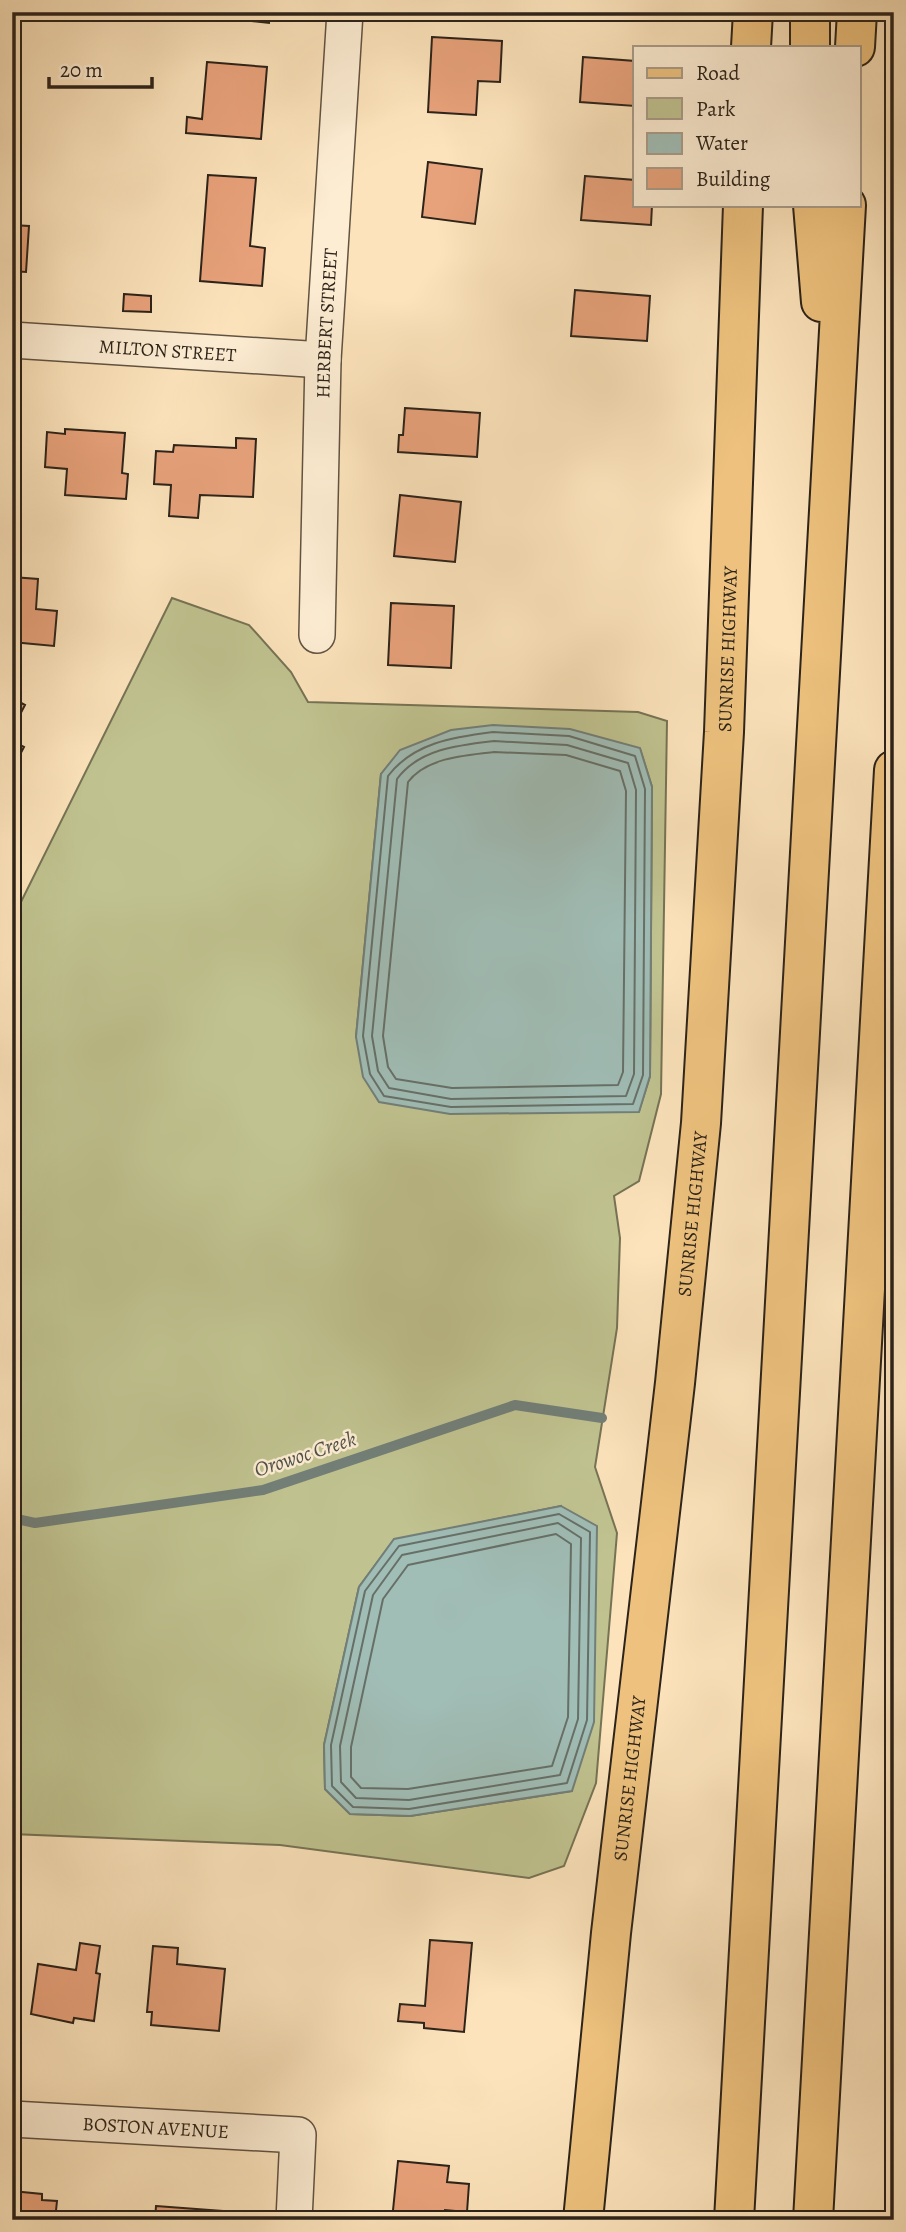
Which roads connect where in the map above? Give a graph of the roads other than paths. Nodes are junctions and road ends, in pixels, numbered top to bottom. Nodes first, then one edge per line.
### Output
1 (345, 12) edge
2 (753, 12) edge
3 (810, 12) edge
4 (857, 12) edge
5 (751, 46) edge
6 (810, 46) edge
7 (855, 46) edge
8 (743, 206) edge
9 (813, 206) edge
10 (846, 206) edge
11 (12, 340) edge
12 (323, 360) junction
13 (832, 450) junction
14 (317, 635) dead end
15 (894, 770) edge
16 (12, 2119) edge
17 (294, 2220) edge
18 (583, 2220) edge
19 (734, 2220) edge
20 (813, 2220) edge

1 - 12 street, HERBERT STREET
2 - 5 main road
3 - 6 main road
4 - 7 main road
8 - 18 main road, SUNRISE HIGHWAY
9 - 13 main road
10 - 13 main road
11 - 12 street, MILTON STREET
12 - 14 street, HERBERT STREET
13 - 19 main road
15 - 20 main road
16 - 17 street, BOSTON AVENUE

